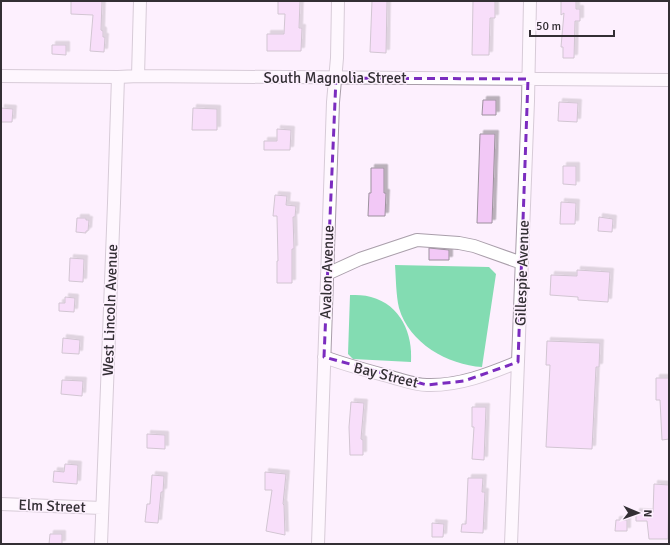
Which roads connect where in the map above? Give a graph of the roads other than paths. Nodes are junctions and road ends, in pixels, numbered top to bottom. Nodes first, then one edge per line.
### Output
1 (140, 1) edge
2 (338, 1) edge
3 (530, 1) edge
4 (1, 76) edge
5 (138, 76) junction
6 (118, 77) junction
7 (336, 78) junction
8 (528, 79) junction
9 (669, 80) edge
10 (522, 263) junction
11 (327, 274) junction
12 (324, 357) junction
13 (518, 362) junction
14 (1, 504) edge
15 (102, 508) junction
16 (101, 544) edge
17 (318, 544) edge
18 (511, 544) edge

1 - 5 street
2 - 7 street, Avalon Avenue
3 - 8 street, Gillespie Avenue
4 - 6 street, South Magnolia Street
5 - 6 street, South Magnolia Street
5 - 7 street, South Magnolia Street
6 - 15 street, West Lincoln Avenue
7 - 8 street, South Magnolia Street
7 - 11 street, Avalon Avenue
8 - 9 street, South Magnolia Street
8 - 10 street, Gillespie Avenue
10 - 11 street
10 - 13 street, Gillespie Avenue
11 - 12 street, Avalon Avenue
12 - 13 street, Bay Street
12 - 17 street, Avalon Avenue
13 - 18 street, Gillespie Avenue
14 - 15 street, Elm Street
15 - 16 street, West Lincoln Avenue

